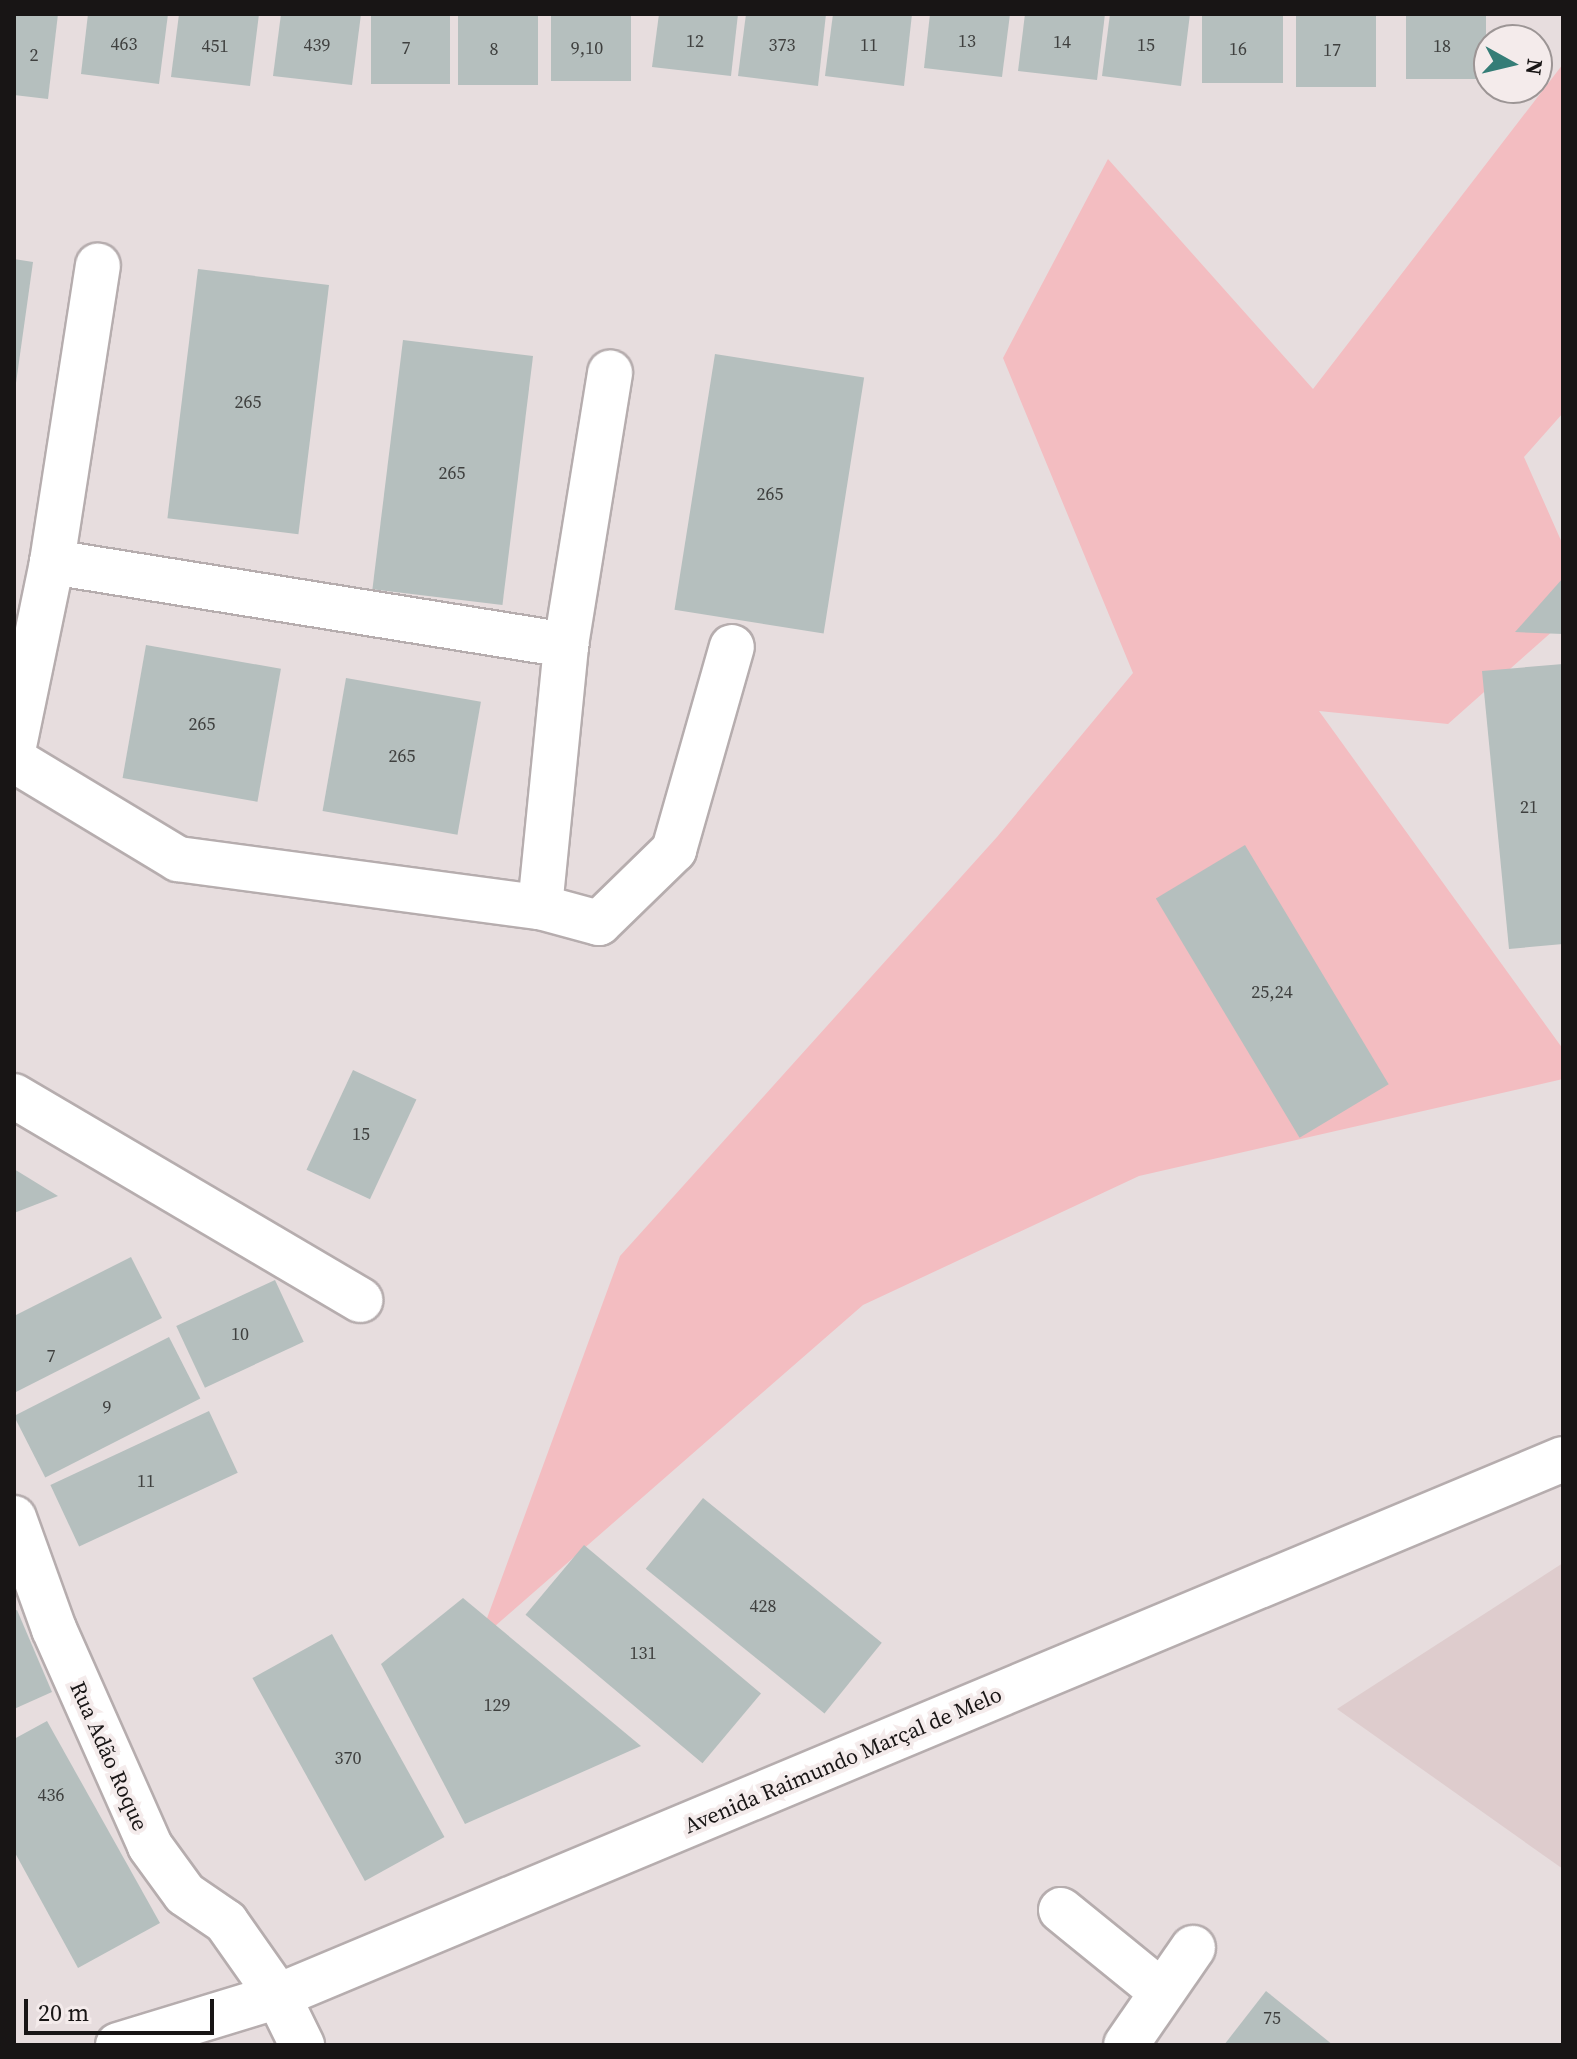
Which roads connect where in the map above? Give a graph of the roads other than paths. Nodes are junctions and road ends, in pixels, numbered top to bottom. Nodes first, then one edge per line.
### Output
1 (98, 266) dead end
2 (610, 373) dead end
3 (52, 562) junction
4 (566, 645) junction
5 (732, 647) dead end
6 (14, 746) edge
7 (14, 760) edge
8 (540, 907) junction
9 (14, 1096) edge
10 (360, 1300) dead end
11 (1563, 1459) edge
12 (14, 1518) edge
13 (1061, 1910) dead end
14 (1193, 1948) dead end
15 (1162, 1992) junction
16 (278, 1996) junction
17 (118, 2045) edge
18 (302, 2045) edge
19 (1126, 2045) edge

1 - 3 street
2 - 4 street
3 - 4 street
3 - 6 street
4 - 8 street
5 - 8 street
7 - 8 street
9 - 10 street
11 - 16 street, Avenida Raimundo Marçal de Melo
12 - 16 street, Rua Adão Roque
13 - 15 street
14 - 15 street
15 - 19 street
16 - 17 street, Avenida Raimundo Marçal de Melo
16 - 18 street, Rua Adão Roque

